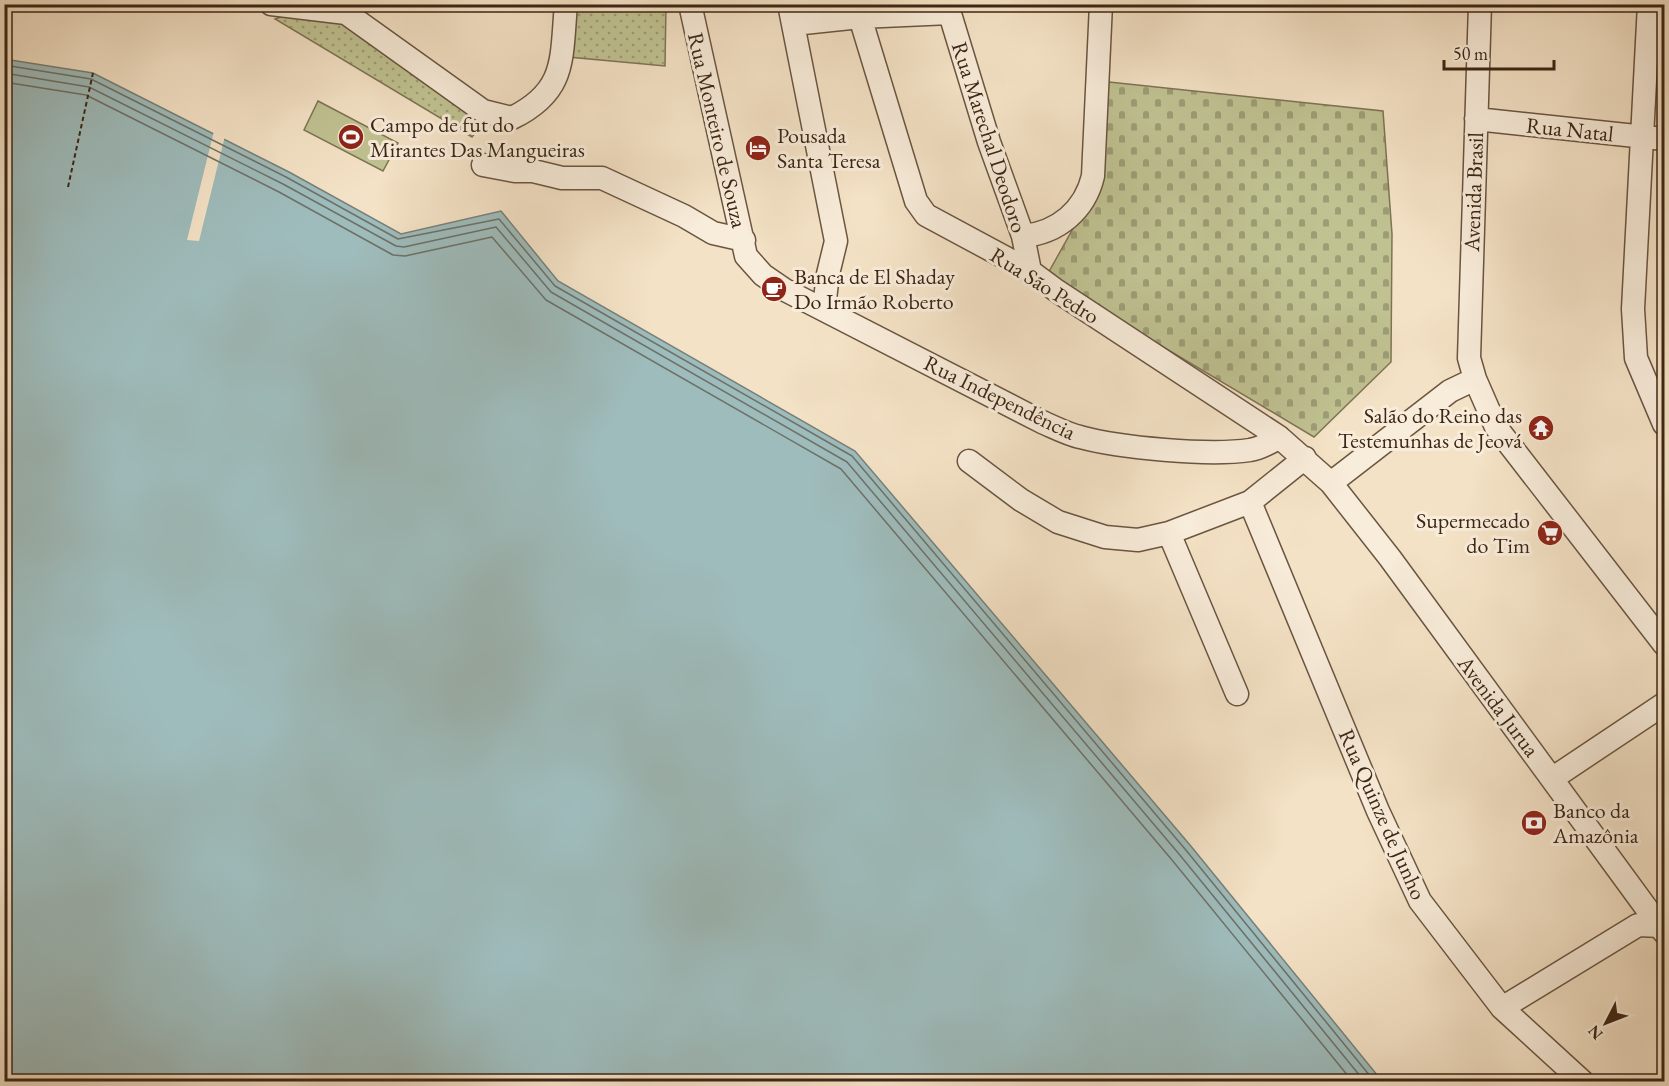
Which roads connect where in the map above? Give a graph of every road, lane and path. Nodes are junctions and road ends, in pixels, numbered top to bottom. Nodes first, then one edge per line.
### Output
1 (271, 4) edge
2 (566, 4) edge
3 (690, 4) edge
4 (1101, 4) edge
5 (1480, 4) edge
6 (1649, 4) edge
7 (348, 9) edge
8 (949, 9) edge
9 (792, 14) edge
10 (860, 17) junction
11 (93, 73) dead end
12 (1476, 119) junction
13 (1654, 138) edge
14 (483, 165) dead end
15 (68, 187) dead end
16 (1023, 236) junction
17 (745, 248) junction
18 (1030, 271) junction
19 (824, 308) junction
20 (1475, 379) junction
21 (1665, 424) edge
22 (1279, 437) junction
23 (1305, 458) junction
24 (969, 461) dead end
25 (1331, 483) junction
26 (1250, 502) junction
27 (1169, 533) junction
28 (1665, 644) edge
29 (1237, 694) dead end
30 (1665, 704) edge
31 (1553, 778) junction
32 (1663, 927) edge
33 (1502, 1008) junction
34 (1583, 1082) edge

1 - 7 street
2 - 7 street
3 - 17 street, Rua Monteiro de Souza
4 - 16 street
5 - 12 street, Avenida Brasil
6 - 13 street
8 - 10 street
8 - 16 street, Rua Marechal Deodoro
9 - 10 street
9 - 19 street
10 - 18 street, Rua São Pedro
11 - 15 path
12 - 13 street, Rua Natal
12 - 20 street, Avenida Brasil
13 - 21 street
14 - 17 street
16 - 18 street, Rua Marechal Deodoro
17 - 19 street, Rua Independência
18 - 22 street, Rua São Pedro
19 - 22 street, Rua Independência
20 - 25 street
20 - 28 street, Avenida Brasil
22 - 23 street, Rua São Pedro
23 - 25 street, Rua São Pedro
23 - 26 street
24 - 27 street
25 - 31 street, Avenida Jurua
26 - 27 street
26 - 33 street, Rua Quinze de Junho
27 - 29 street
30 - 31 street
31 - 32 street, Avenida Jurua
32 - 33 street
33 - 34 street, Rua Quinze de Junho

